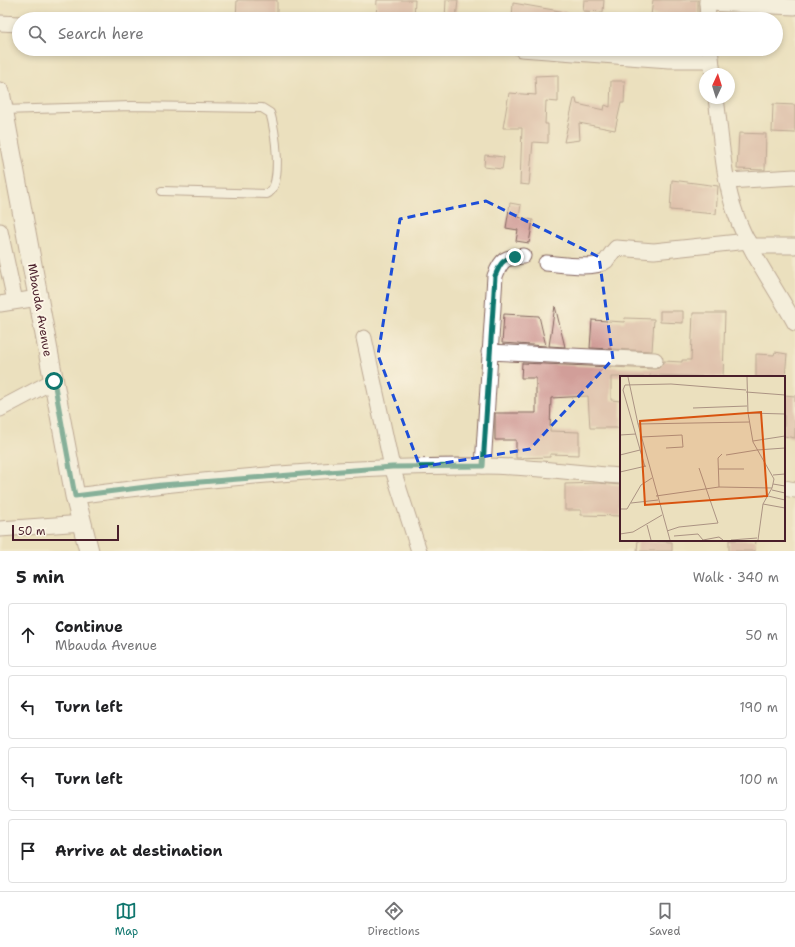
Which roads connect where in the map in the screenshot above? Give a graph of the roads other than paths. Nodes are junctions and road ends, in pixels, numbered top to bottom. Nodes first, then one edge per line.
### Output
1 (707, 1) edge
2 (795, 7) edge
3 (708, 12) edge
4 (0, 23) edge
5 (12, 24) edge
6 (615, 56) edge
7 (711, 61) edge
8 (2, 101) edge
9 (717, 104) edge
10 (795, 177) edge
11 (728, 181) junction
12 (162, 192) dead end
13 (0, 231) edge
14 (750, 244) junction
15 (795, 246) edge
16 (523, 256) dead end
17 (546, 263) dead end
18 (38, 298) junction
19 (7, 302) edge
20 (795, 322) edge
21 (364, 338) dead end
22 (490, 352) junction
23 (655, 360) dead end
24 (54, 381) junction
25 (0, 409) edge
26 (483, 466) junction
27 (392, 467) junction
28 (620, 476) edge
29 (785, 488) edge
30 (795, 490) edge
31 (75, 496) junction
32 (83, 523) junction
33 (0, 529) edge
34 (89, 551) edge
35 (419, 551) edge

1 - 2 street
1 - 3 street
4 - 5 street
6 - 7 street
8 - 12 lane
8 - 18 street, Mbauda Avenue
9 - 11 street
10 - 11 street
11 - 14 street
13 - 19 street
14 - 15 street
14 - 17 street
14 - 20 street
16 - 22 street
18 - 19 street
18 - 24 street, Mbauda Avenue
21 - 27 street
22 - 23 street
22 - 26 street
24 - 25 street
24 - 31 street, Mbauda Avenue
26 - 27 street
26 - 28 street
27 - 31 street
27 - 35 street
29 - 30 street
31 - 32 street, Mbauda Avenue
32 - 33 street
32 - 34 street, Mbauda Avenue

